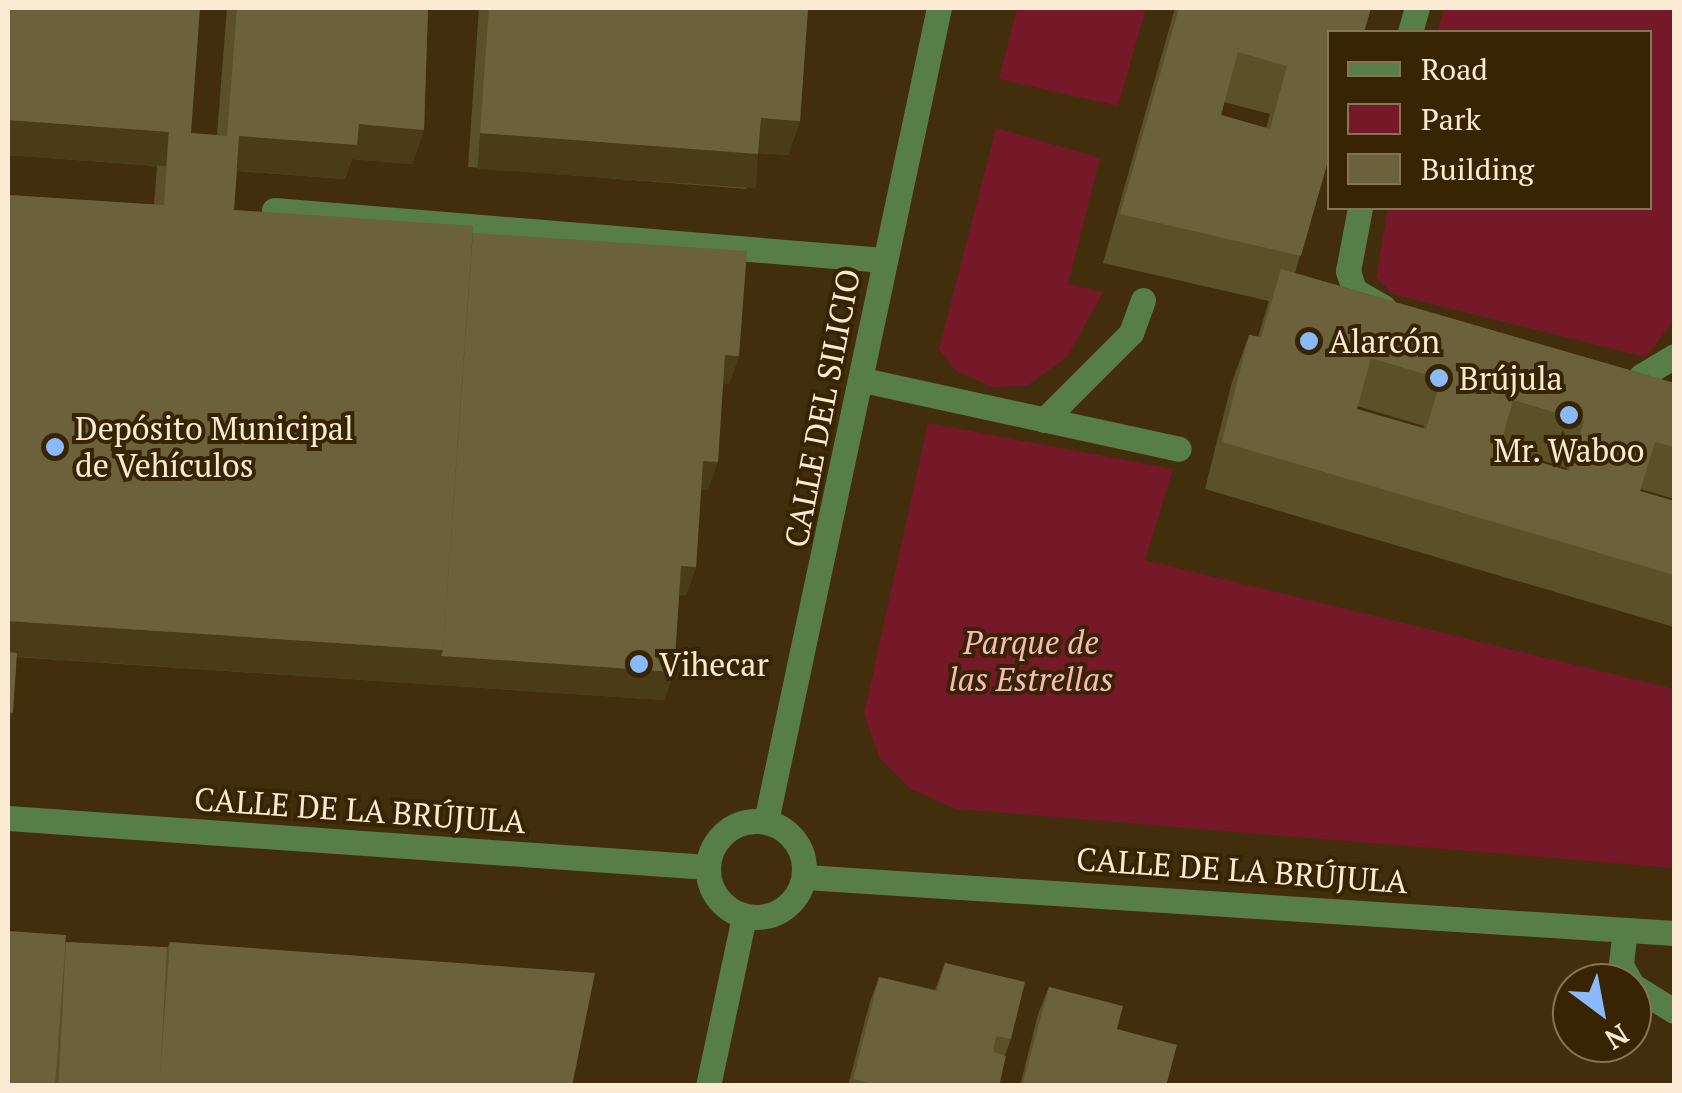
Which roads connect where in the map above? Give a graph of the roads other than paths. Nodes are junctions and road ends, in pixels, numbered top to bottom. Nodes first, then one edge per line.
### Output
1 (939, 8) edge
2 (274, 210) edge
3 (1359, 210) edge
4 (884, 260) junction
5 (1143, 300) dead end
6 (1421, 318) edge
7 (1674, 356) edge
8 (1615, 370) edge
9 (1641, 376) junction
10 (863, 380) junction
11 (1674, 387) edge
12 (1044, 420) junction
13 (1179, 449) dead end
14 (8, 818) edge
15 (766, 821) junction
16 (708, 867) junction
17 (805, 876) junction
18 (744, 916) junction
19 (1625, 930) junction
20 (1674, 933) edge
21 (1621, 963) edge
22 (1652, 997) edge
23 (1674, 1011) edge
24 (708, 1086) edge

1 - 4 street, CALLE DEL SILICIO
2 - 4 street
3 - 6 street
4 - 10 street, CALLE DEL SILICIO
5 - 12 street
7 - 9 street
8 - 9 street
9 - 11 street
10 - 12 street
10 - 15 street, CALLE DEL SILICIO
12 - 13 street
14 - 16 street, CALLE DE LA BRÚJULA
15 - 16 street
15 - 17 street
16 - 18 street
17 - 18 street
17 - 19 street, CALLE DE LA BRÚJULA
18 - 24 street
19 - 20 street, CALLE DE LA BRÚJULA
19 - 21 street
22 - 23 street

